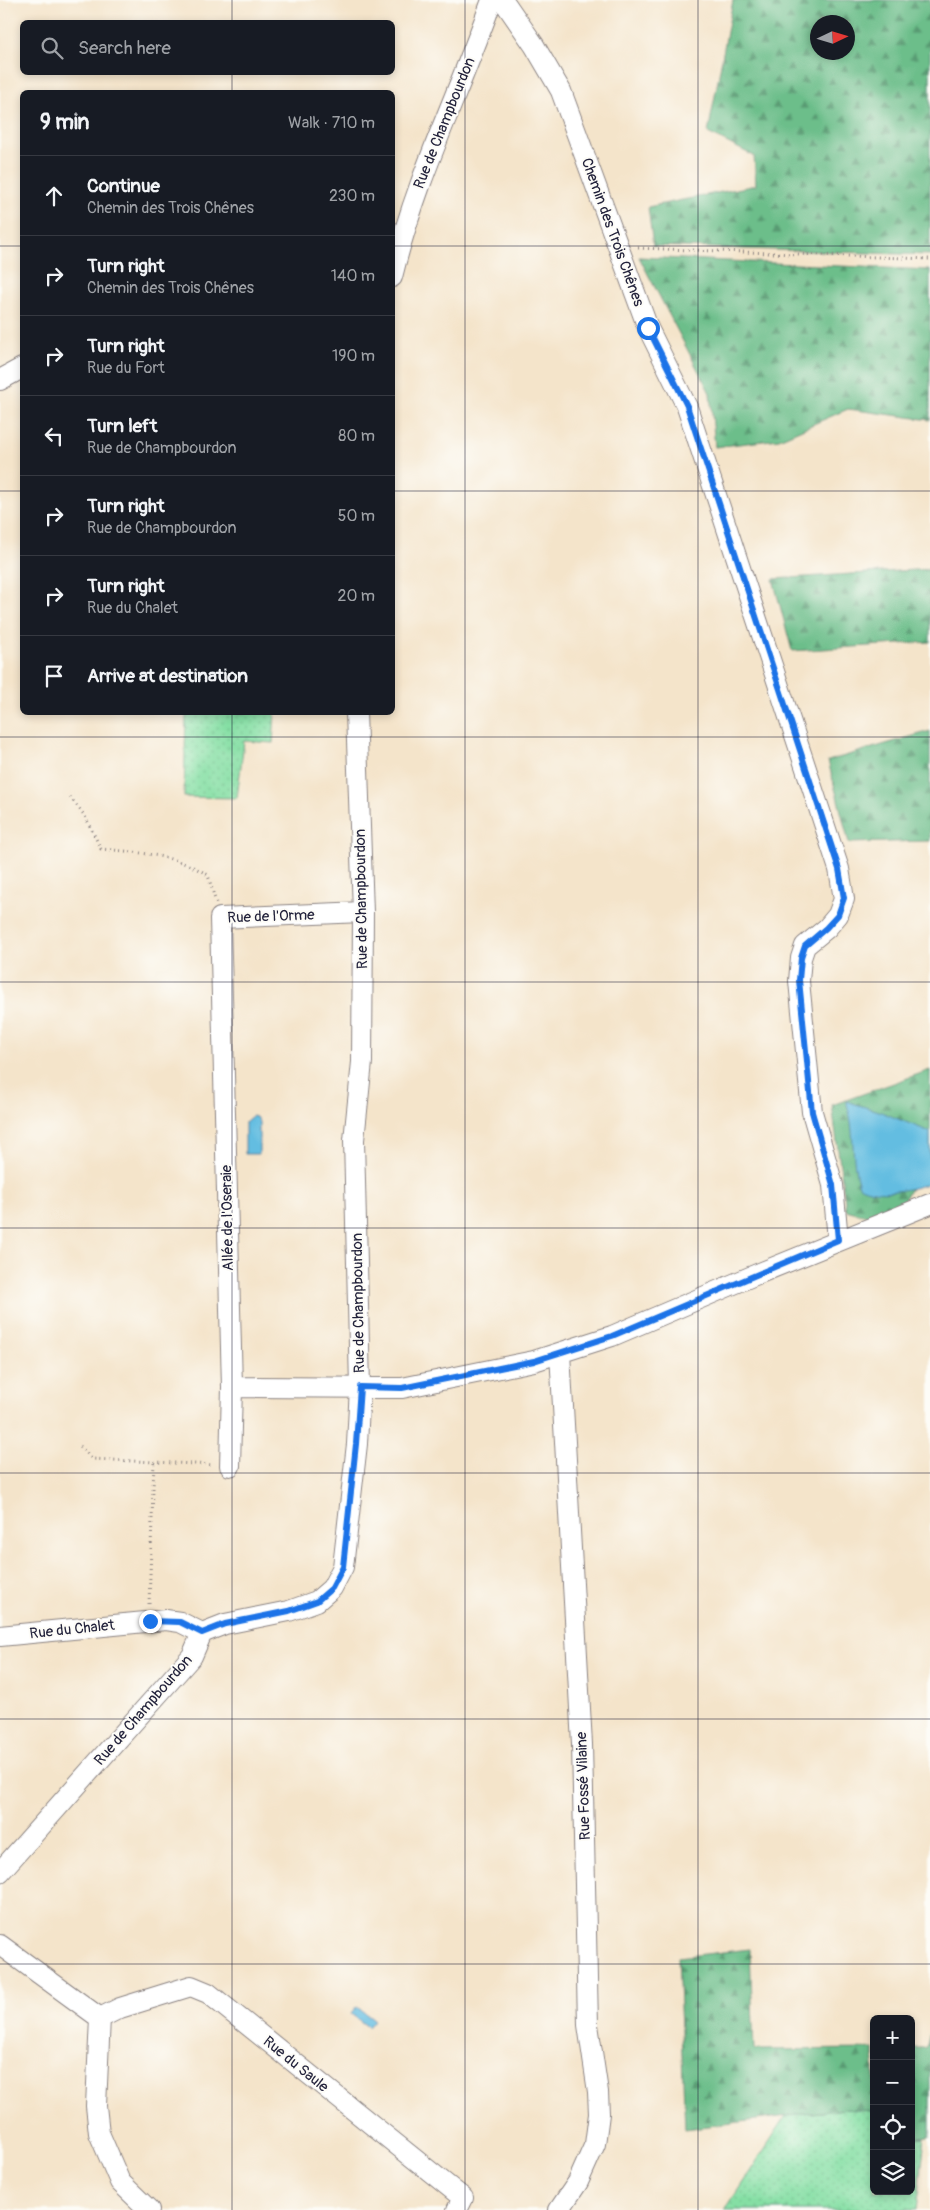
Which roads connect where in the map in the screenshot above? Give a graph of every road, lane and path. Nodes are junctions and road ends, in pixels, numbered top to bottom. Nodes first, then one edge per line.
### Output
1 (492, 0) edge
2 (503, 0) edge
3 (397, 235) edge
4 (618, 247) junction
5 (395, 251) edge
6 (930, 259) edge
7 (20, 369) edge
8 (0, 380) edge
9 (356, 715) edge
10 (70, 797) dead end
11 (363, 912) junction
12 (220, 918) junction
13 (223, 1049) joint
14 (930, 1204) edge
15 (838, 1240) junction
16 (560, 1352) junction
17 (232, 1387) junction
18 (360, 1387) junction
19 (80, 1446) dead end
20 (154, 1462) junction
21 (230, 1466) joint
22 (149, 1605) dead end
23 (202, 1633) junction
24 (0, 1636) edge
25 (0, 1872) edge
26 (0, 1945) edge
27 (100, 2018) junction
28 (148, 2210) edge
29 (457, 2210) edge
30 (559, 2210) edge

1 - 3 street, Rue de Champbourdon
2 - 4 street, Chemin des Trois Chênes
3 - 5 street, Rue de Champbourdon
4 - 6 path
4 - 15 street, Chemin des Trois Chênes
7 - 8 street
9 - 11 street, Rue de Champbourdon
10 - 12 path
11 - 12 street, Rue de l'Orme
11 - 18 street, Rue de Champbourdon
12 - 13 street, Rue de l'Orme
13 - 17 street, Allée de l'Oseraie
14 - 15 street
15 - 16 street
16 - 18 street
16 - 30 street, Rue Fossé Vilaine
17 - 18 street
17 - 21 street, Allée de l'Oseraie
18 - 23 street, Rue de Champbourdon
19 - 20 path
20 - 21 path
20 - 22 path
23 - 24 street, Rue du Chalet
23 - 25 street, Rue de Champbourdon
26 - 27 street
27 - 28 street
27 - 29 street, Rue du Saule

